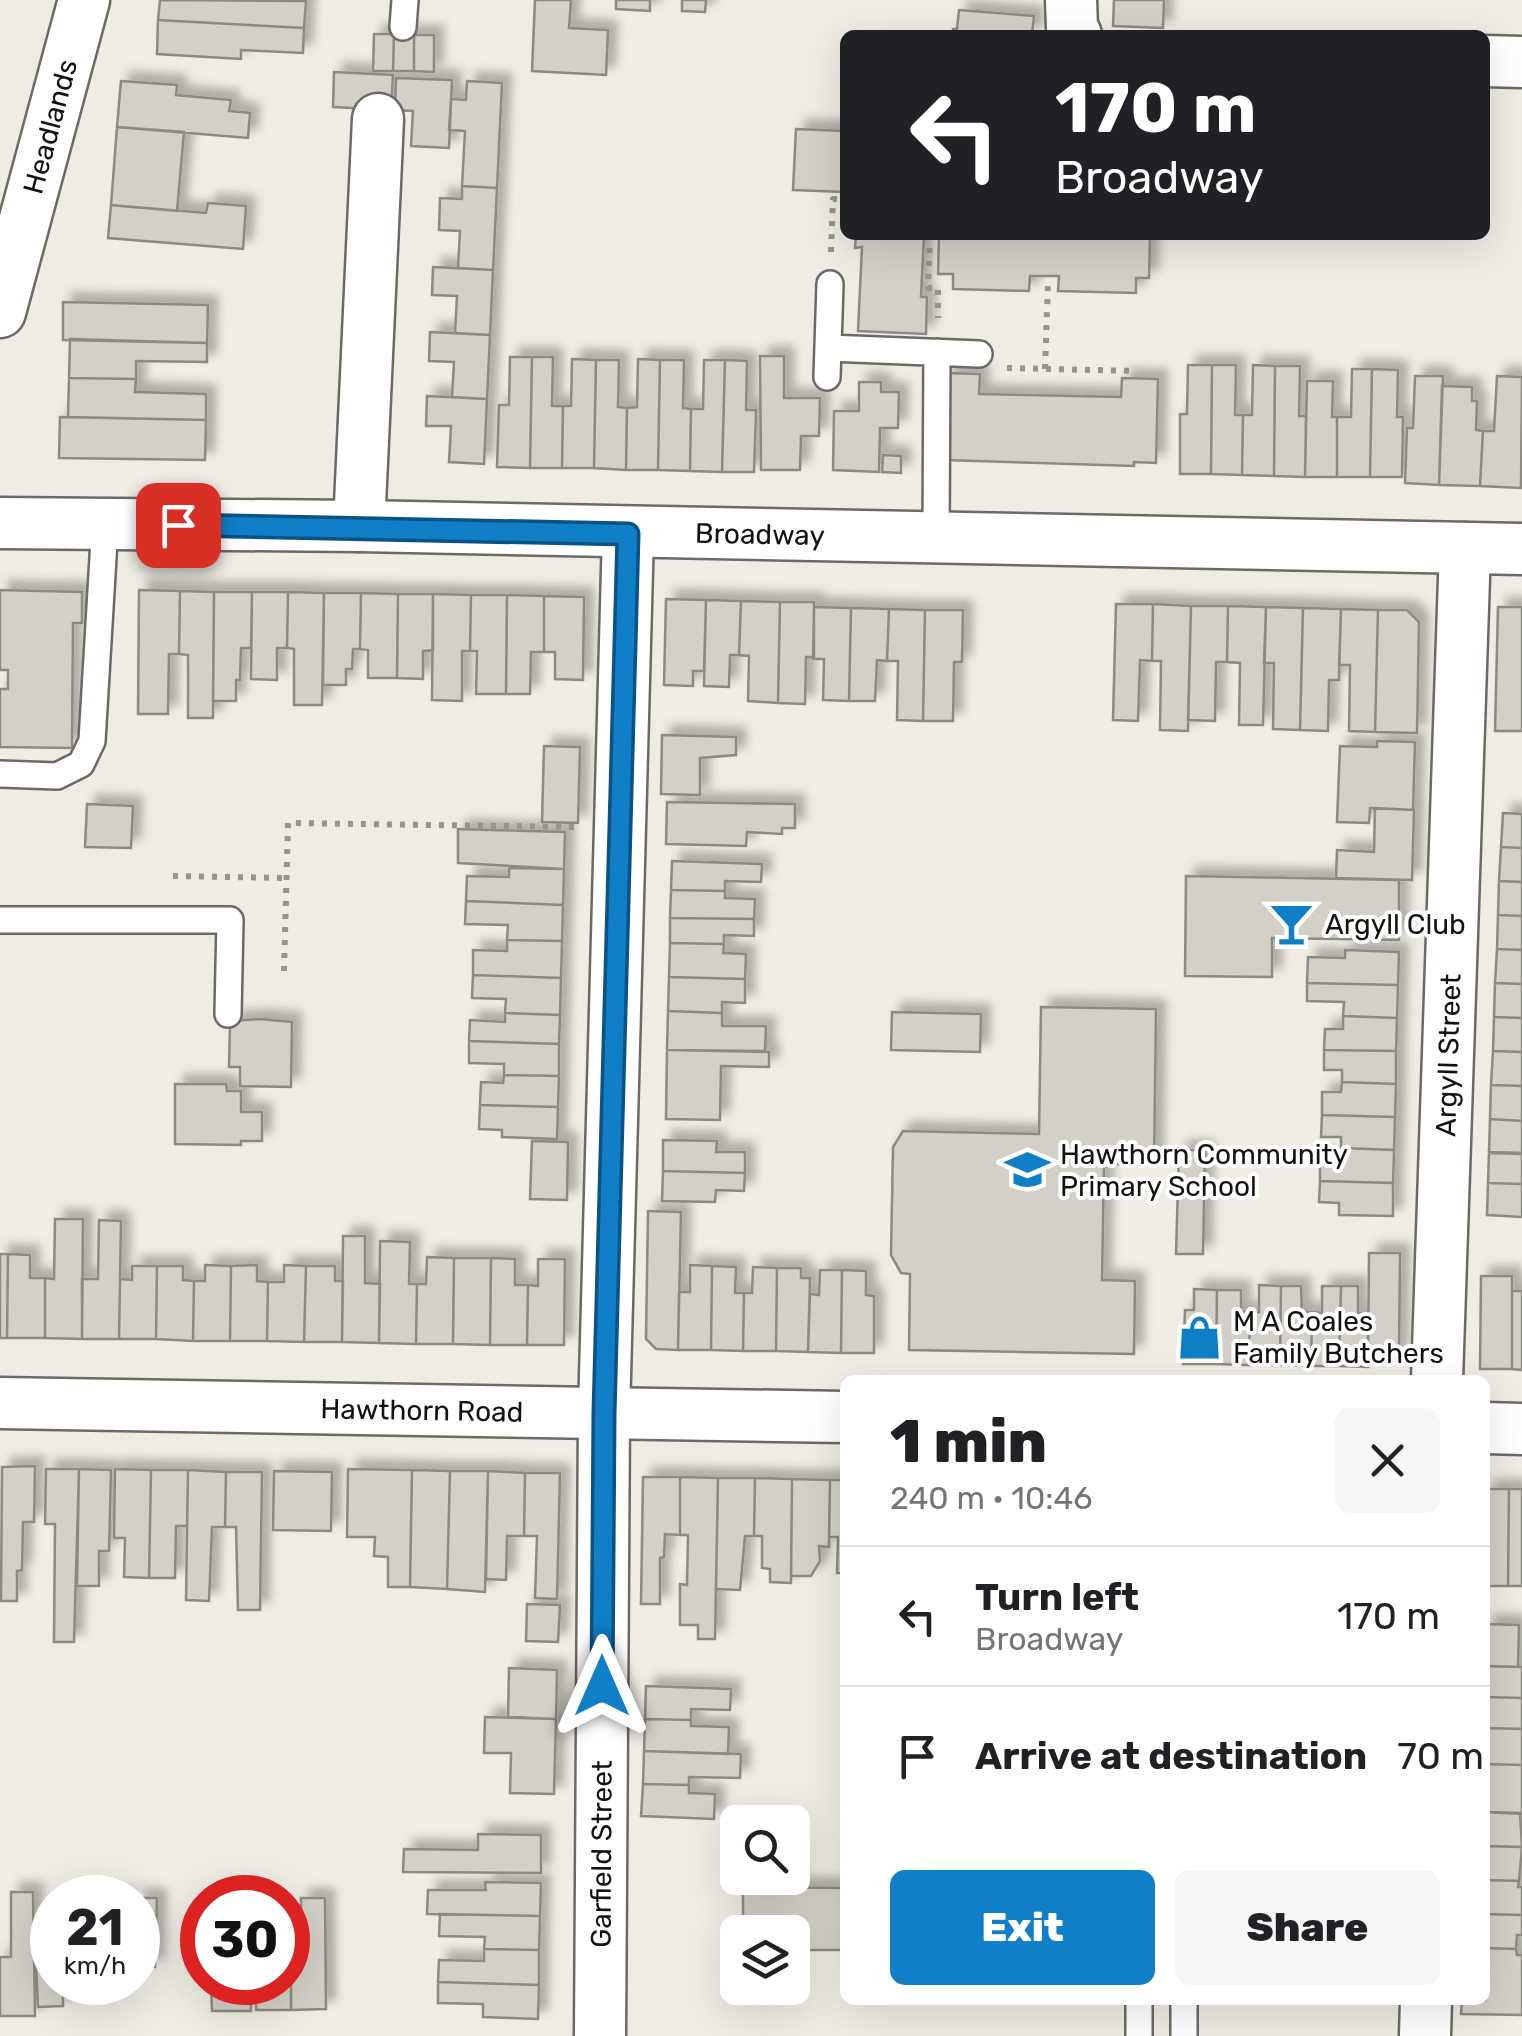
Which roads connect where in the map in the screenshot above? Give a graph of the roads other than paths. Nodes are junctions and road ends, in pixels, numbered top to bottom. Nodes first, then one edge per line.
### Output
1 (84, 0) edge
2 (405, 0) edge
3 (1071, 0) edge
4 (403, 27) dead end
5 (1073, 30) edge
6 (1490, 61) edge
7 (1522, 62) edge
8 (378, 119) dead end
9 (830, 284) road end
10 (0, 312) edge
11 (828, 348) junction
12 (937, 352) junction
13 (980, 354) road end
14 (827, 377) dead end
15 (0, 523) edge
16 (105, 524) junction
17 (359, 526) junction
18 (628, 534) junction
19 (936, 538) junction
20 (1465, 548) junction
21 (1522, 549) edge
22 (0, 774) edge
23 (0, 920) edge
24 (228, 1014) dead end
25 (1437, 1375) edge
26 (0, 1403) edge
27 (604, 1413) junction
28 (840, 1417) edge
29 (1490, 1428) edge
30 (1522, 1429) edge
31 (1139, 2005) edge
32 (1184, 2005) edge
33 (1426, 2005) edge
34 (600, 2036) edge
35 (1139, 2036) edge
36 (1184, 2036) edge
37 (1425, 2036) edge

1 - 10 street, Headlands
2 - 4 lane
3 - 5 street
6 - 7 street
8 - 17 street
9 - 11 lane
11 - 12 lane
11 - 14 lane
12 - 13 lane
12 - 19 lane
15 - 16 street, Broadway
16 - 17 street, Broadway
16 - 22 lane
17 - 18 street, Broadway
18 - 19 street, Broadway
18 - 27 street, Garfield Street
19 - 20 street, Broadway
20 - 21 street, Broadway
20 - 25 street, Argyll Street
23 - 24 lane
26 - 27 street, Hawthorn Road
27 - 28 street, Hawthorn Road
27 - 34 street, Garfield Street
29 - 30 street
31 - 35 lane
32 - 36 lane
33 - 37 street

